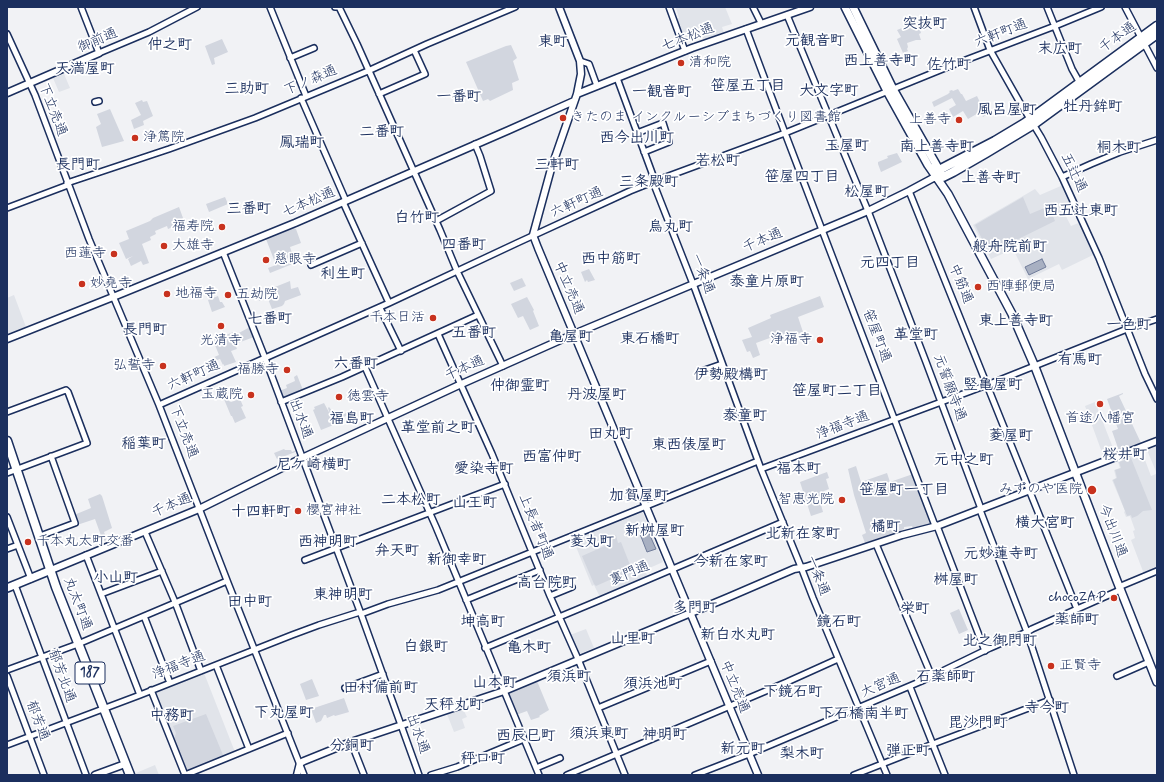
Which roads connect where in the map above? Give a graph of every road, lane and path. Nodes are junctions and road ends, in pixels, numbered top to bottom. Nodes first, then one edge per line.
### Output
1 (81, 7) edge
2 (197, 7) edge
3 (270, 7) edge
4 (336, 7) edge
5 (515, 7) edge
6 (559, 7) edge
7 (669, 7) edge
8 (753, 7) edge
9 (810, 7) edge
10 (845, 7) edge
11 (853, 7) edge
12 (974, 7) edge
13 (1047, 7) edge
14 (1101, 7) edge
15 (1125, 7) edge
16 (189, 9) edge
17 (787, 15) junction
18 (761, 23) junction
19 (1055, 26) junction
20 (1157, 26) edge
21 (746, 29) junction
22 (7, 34) edge
23 (1157, 34) edge
24 (1143, 40) junction
25 (314, 48) dead end
26 (414, 50) junction
27 (990, 50) junction
28 (685, 51) junction
29 (99, 53) junction
30 (290, 58) junction
31 (580, 61) junction
32 (1157, 68) edge
33 (368, 70) junction
34 (617, 78) junction
35 (30, 84) junction
36 (597, 86) junction
37 (1081, 86) junction
38 (890, 90) junction
39 (7, 93) edge
40 (379, 94) junction
41 (577, 94) junction
42 (303, 97) junction
43 (574, 100) junction
44 (829, 116) junction
45 (1032, 121) junction
46 (637, 133) junction
47 (785, 133) junction
48 (1157, 140) edge
49 (475, 144) junction
50 (644, 152) junction
51 (413, 172) junction
52 (939, 175) junction
53 (1062, 177) junction
54 (654, 182) junction
55 (68, 184) junction
56 (909, 191) junction
57 (345, 201) junction
58 (7, 208) edge
59 (868, 211) junction
60 (436, 221) junction
61 (823, 230) junction
62 (533, 235) junction
63 (362, 243) junction
64 (223, 252) junction
65 (311, 265) dead end
66 (457, 271) junction
67 (693, 284) junction
68 (113, 297) junction
69 (389, 304) junction
70 (380, 308) junction
71 (478, 315) junction
72 (1157, 319) edge
73 (1127, 329) junction
74 (438, 334) junction
75 (574, 334) junction
76 (7, 339) edge
77 (401, 351) junction
78 (265, 358) junction
79 (722, 364) junction
80 (503, 366) junction
81 (365, 367) junction
82 (1035, 367) junction
83 (702, 371) dead end
84 (461, 384) junction
85 (987, 385) junction
86 (1157, 399) edge
87 (281, 402) junction
88 (941, 402) junction
89 (159, 405) junction
90 (7, 412) edge
91 (388, 418) junction
92 (894, 419) junction
93 (7, 441) edge
94 (1157, 441) edge
95 (52, 456) junction
96 (302, 458) junction
97 (758, 461) junction
98 (17, 469) junction
99 (761, 469) junction
100 (7, 473) edge
101 (1076, 473) junction
102 (505, 484) junction
103 (1030, 490) junction
104 (646, 506) junction
105 (199, 509) junction
106 (980, 510) junction
107 (429, 513) junction
108 (7, 517) edge
109 (783, 522) junction
110 (937, 526) junction
111 (145, 532) junction
112 (40, 536) junction
113 (876, 544) junction
114 (18, 545) junction
115 (7, 549) edge
116 (336, 549) junction
117 (532, 552) junction
118 (86, 555) junction
119 (305, 560) dead end
120 (801, 567) junction
121 (51, 570) junction
122 (540, 570) junction
123 (672, 570) junction
124 (162, 571) junction
125 (1157, 571) edge
126 (31, 579) junction
127 (227, 581) junction
128 (458, 582) junction
129 (15, 585) junction
130 (572, 587) dead end
131 (7, 588) edge
132 (1120, 590) junction
133 (101, 594) junction
134 (550, 596) junction
135 (466, 600) junction
136 (175, 602) junction
137 (1077, 609) junction
138 (360, 613) junction
139 (690, 613) junction
140 (144, 616) junction
141 (559, 617) junction
142 (114, 628) junction
143 (1027, 632) junction
144 (78, 644) junction
145 (485, 648) junction
146 (254, 649) junction
147 (985, 651) junction
148 (42, 657) junction
149 (578, 659) junction
150 (838, 659) junction
151 (710, 661) junction
152 (1148, 662) junction
153 (216, 665) junction
154 (7, 670) edge
155 (201, 671) junction
156 (383, 674) junction
157 (7, 676) edge
158 (1117, 676) dead end
159 (932, 677) junction
160 (1157, 682) edge
161 (170, 683) junction
162 (910, 687) junction
163 (345, 688) dead end
164 (151, 690) junction
165 (504, 691) junction
166 (140, 695) junction
167 (1050, 700) junction
168 (729, 707) junction
169 (598, 708) junction
170 (859, 708) junction
171 (104, 709) junction
172 (66, 723) junction
173 (401, 725) junction
174 (288, 733) junction
175 (30, 736) junction
176 (524, 739) junction
177 (351, 742) junction
178 (933, 744) junction
179 (7, 745) edge
180 (249, 749) junction
181 (616, 754) junction
182 (749, 754) junction
183 (560, 758) dead end
184 (300, 763) junction
185 (125, 764) junction
186 (882, 764) junction
187 (536, 768) junction
188 (44, 775) edge
189 (86, 775) edge
190 (95, 775) edge
191 (130, 775) edge
192 (185, 775) edge
193 (297, 775) edge
194 (304, 775) edge
195 (364, 775) edge
196 (419, 775) edge
197 (431, 775) edge
198 (539, 775) edge
199 (567, 775) edge
200 (625, 775) edge
201 (695, 775) edge
202 (758, 775) edge
203 (854, 775) edge
204 (887, 775) edge
205 (945, 775) edge
206 (1074, 775) edge

1 - 29 street
2 - 16 street, 御前通
3 - 30 street
4 - 33 street
5 - 26 street, 下ノ森通
6 - 31 street
7 - 28 street
8 - 18 street
9 - 17 street, 七本松通
10 - 38 main road, 今出川通
11 - 38 main road, 今出川通
12 - 27 street, 五辻通
13 - 19 street
14 - 19 street, 六軒町通
15 - 24 street
16 - 29 street, 御前通
17 - 18 street, 七本松通
17 - 44 street, 元誓願寺通
18 - 21 street, 七本松通
19 - 27 street, 六軒町通
19 - 37 street
20 - 24 main road, 千本通
21 - 28 street, 七本松通
21 - 47 street, 笹屋町通
22 - 35 street, 下立売通
23 - 24 main road, 千本通
24 - 32 street
24 - 37 main road, 千本通
25 - 30 street
26 - 33 street, 下ノ森通
26 - 40 street
27 - 38 street, 六軒町通
27 - 45 street, 五辻通
28 - 34 street, 七本松通
29 - 35 street, 御前通
30 - 42 street
31 - 36 street
31 - 41 street
33 - 40 street
33 - 42 street, 下ノ森通
34 - 36 street, 七本松通
34 - 46 street, 一条通
35 - 39 street, 御前通
35 - 55 street, 下立売通
36 - 41 street, 七本松通
37 - 45 main road, 千本通
38 - 44 street, 六軒町通
38 - 52 main road, 今出川通
40 - 51 street
41 - 43 street
42 - 55 street, 下ノ森通
42 - 57 street
43 - 49 street, 七本松通
43 - 62 street
44 - 47 street, 六軒町通
44 - 59 street, 元誓願寺通
45 - 52 main road, 千本通
45 - 53 street, 五辻通
46 - 50 street, 一条通
46 - 50 street
47 - 54 street, 六軒町通
47 - 61 street, 笹屋町通
48 - 53 street
49 - 51 street, 七本松通
49 - 60 street
50 - 54 street, 一条通
51 - 57 street, 七本松通
51 - 60 street
52 - 56 street, 千本通
52 - 82 main road, 今出川通
53 - 73 street, 五辻通
54 - 62 street, 六軒町通
54 - 67 street, 一条通
55 - 58 street, 下ノ森通
55 - 68 street, 下立売通
56 - 59 street, 千本通
56 - 85 street, 中筋通
57 - 63 street
57 - 64 street, 七本松通
59 - 61 street, 千本通
59 - 88 street, 元誓願寺通
60 - 66 street
61 - 67 street, 千本通
61 - 92 street, 笹屋町通
62 - 66 street, 六軒町通
62 - 75 street, 中立売通
63 - 65 street
63 - 69 street
64 - 68 street, 七本松通
64 - 78 street, 出水通
66 - 69 street, 六軒町通
66 - 71 street
67 - 75 street, 千本通
67 - 79 street, 一条通
68 - 76 street, 七本松通
68 - 89 street, 下立売通
69 - 70 street, 六軒町通
70 - 77 street
70 - 78 street, 六軒町通
71 - 74 street
71 - 80 street
72 - 73 street, 浄福寺通
73 - 82 street, 浄福寺通
73 - 86 street, 五辻通
74 - 77 street
74 - 84 street, 上長者町通
75 - 80 street, 千本通
75 - 104 street, 中立売通
77 - 81 street
78 - 87 street, 出水通
78 - 89 street, 六軒町通
79 - 83 street
79 - 97 street, 一条通
80 - 84 street, 千本通
81 - 87 street
81 - 91 street
82 - 85 street, 浄福寺通
82 - 101 main road, 今出川通
84 - 91 street, 千本通
84 - 102 street, 上長者町通
85 - 88 street, 浄福寺通
85 - 103 street, 中筋通
87 - 96 street, 出水通
88 - 92 street, 浄福寺通
88 - 106 street, 元誓願寺通
89 - 105 street, 下立売通
90 - 95 street
91 - 96 street, 千本通
91 - 107 street
92 - 99 street, 浄福寺通
92 - 110 street, 笹屋町通
93 - 98 main road, 丸太町通 / 187
94 - 101 street
95 - 98 street
95 - 112 street
96 - 105 street, 千本通
96 - 116 street, 出水通
97 - 99 street, 一条通
97 - 104 street, 浄福寺通
98 - 100 street
98 - 112 main road, 丸太町通 / 187
99 - 109 street, 一条通
101 - 103 street
101 - 132 main road, 今出川通
102 - 107 street
102 - 117 street, 上長者町通
103 - 106 street
103 - 137 street, 中筋通
104 - 117 street, 浄福寺通
104 - 123 street, 中立売通
105 - 111 street, 千本通
105 - 127 street, 下立売通
106 - 110 street
106 - 143 street, 元誓願寺通
107 - 116 street
107 - 128 street
108 - 114 street
109 - 120 street, 一条通
109 - 123 street, 裏門通
110 - 113 street
110 - 147 street, 笹屋町通
111 - 118 street, 千本通
111 - 124 street
112 - 121 main road, 丸太町通 / 187
113 - 120 street
113 - 159 street
114 - 115 street
114 - 126 street
116 - 119 street
116 - 138 street, 出水通
117 - 122 street, 上長者町通
117 - 128 street, 浄福寺通
118 - 121 street, 千本通
118 - 133 street
120 - 139 street
120 - 150 street, 一条通
121 - 126 main road, 千本通
121 - 144 main road, 丸太町通 / 187
122 - 134 street, 上長者町通
122 - 135 street
123 - 139 street, 中立売通
123 - 141 street, 裏門通
124 - 133 street
124 - 136 street
125 - 132 street, 大宮通
126 - 129 main road, 千本通
127 - 136 street
127 - 146 street, 下立売通
128 - 135 street
128 - 138 street, 浄福寺通
129 - 131 main road, 千本通
129 - 148 street, 郁芳北通
130 - 134 street
132 - 137 street, 大宮通
132 - 152 main road, 今出川通
133 - 142 street
134 - 141 street, 上長者町通
135 - 145 street
136 - 140 street
136 - 155 street
137 - 143 street, 大宮通
138 - 146 street, 浄福寺通
138 - 156 street, 出水通
139 - 149 street
139 - 151 street, 中立売通
140 - 142 street
140 - 161 street
141 - 145 street, 裏門通
141 - 149 street, 上長者町通
142 - 144 street
142 - 166 street
143 - 147 street, 大宮通
143 - 167 street, 元誓願寺通
144 - 148 street
144 - 171 main road, 丸太町通 / 187
145 - 165 street
146 - 153 street, 浄福寺通
146 - 174 street, 下立売通
147 - 159 street, 大宮通
148 - 154 street
148 - 172 street, 郁芳北通
149 - 165 street
149 - 169 street, 上長者町通
150 - 168 street
150 - 170 street, 一条通
151 - 168 street, 中立売通
151 - 169 street
152 - 158 street
152 - 160 main road, 今出川通
153 - 155 street, 浄福寺通
153 - 180 street
155 - 161 street, 浄福寺通
156 - 163 street
156 - 173 street, 出水通
157 - 175 street, 郁芳通
159 - 162 street, 大宮通
161 - 164 street, 浄福寺通
162 - 170 street, 大宮通
162 - 178 street
164 - 166 street, 浄福寺通
164 - 192 street
165 - 173 street
165 - 176 street
166 - 171 street, 浄福寺通
167 - 178 street
167 - 206 street, 元誓願寺通
168 - 181 street
168 - 182 street, 中立売通
169 - 181 street, 上長者町通
170 - 182 street, 大宮通
170 - 186 street, 一条通
171 - 172 street, 浄福寺通
171 - 185 main road, 丸太町通 / 187
172 - 175 street, 浄福寺通
172 - 189 street, 郁芳北通
173 - 177 street
173 - 196 street, 出水通
174 - 180 street
174 - 184 street, 下立売通
175 - 179 street, 浄福寺通
175 - 188 street, 郁芳通
176 - 187 street
176 - 197 street
177 - 184 street
177 - 195 street
178 - 186 street
178 - 205 street
180 - 192 street
181 - 199 street
181 - 200 street, 上長者町通
182 - 201 street, 大宮通
182 - 202 street, 中立売通
183 - 187 street
184 - 193 street
184 - 194 street, 下立売通
185 - 190 street
185 - 191 main road, 丸太町通 / 187
186 - 203 street
186 - 204 street, 一条通
187 - 198 street

